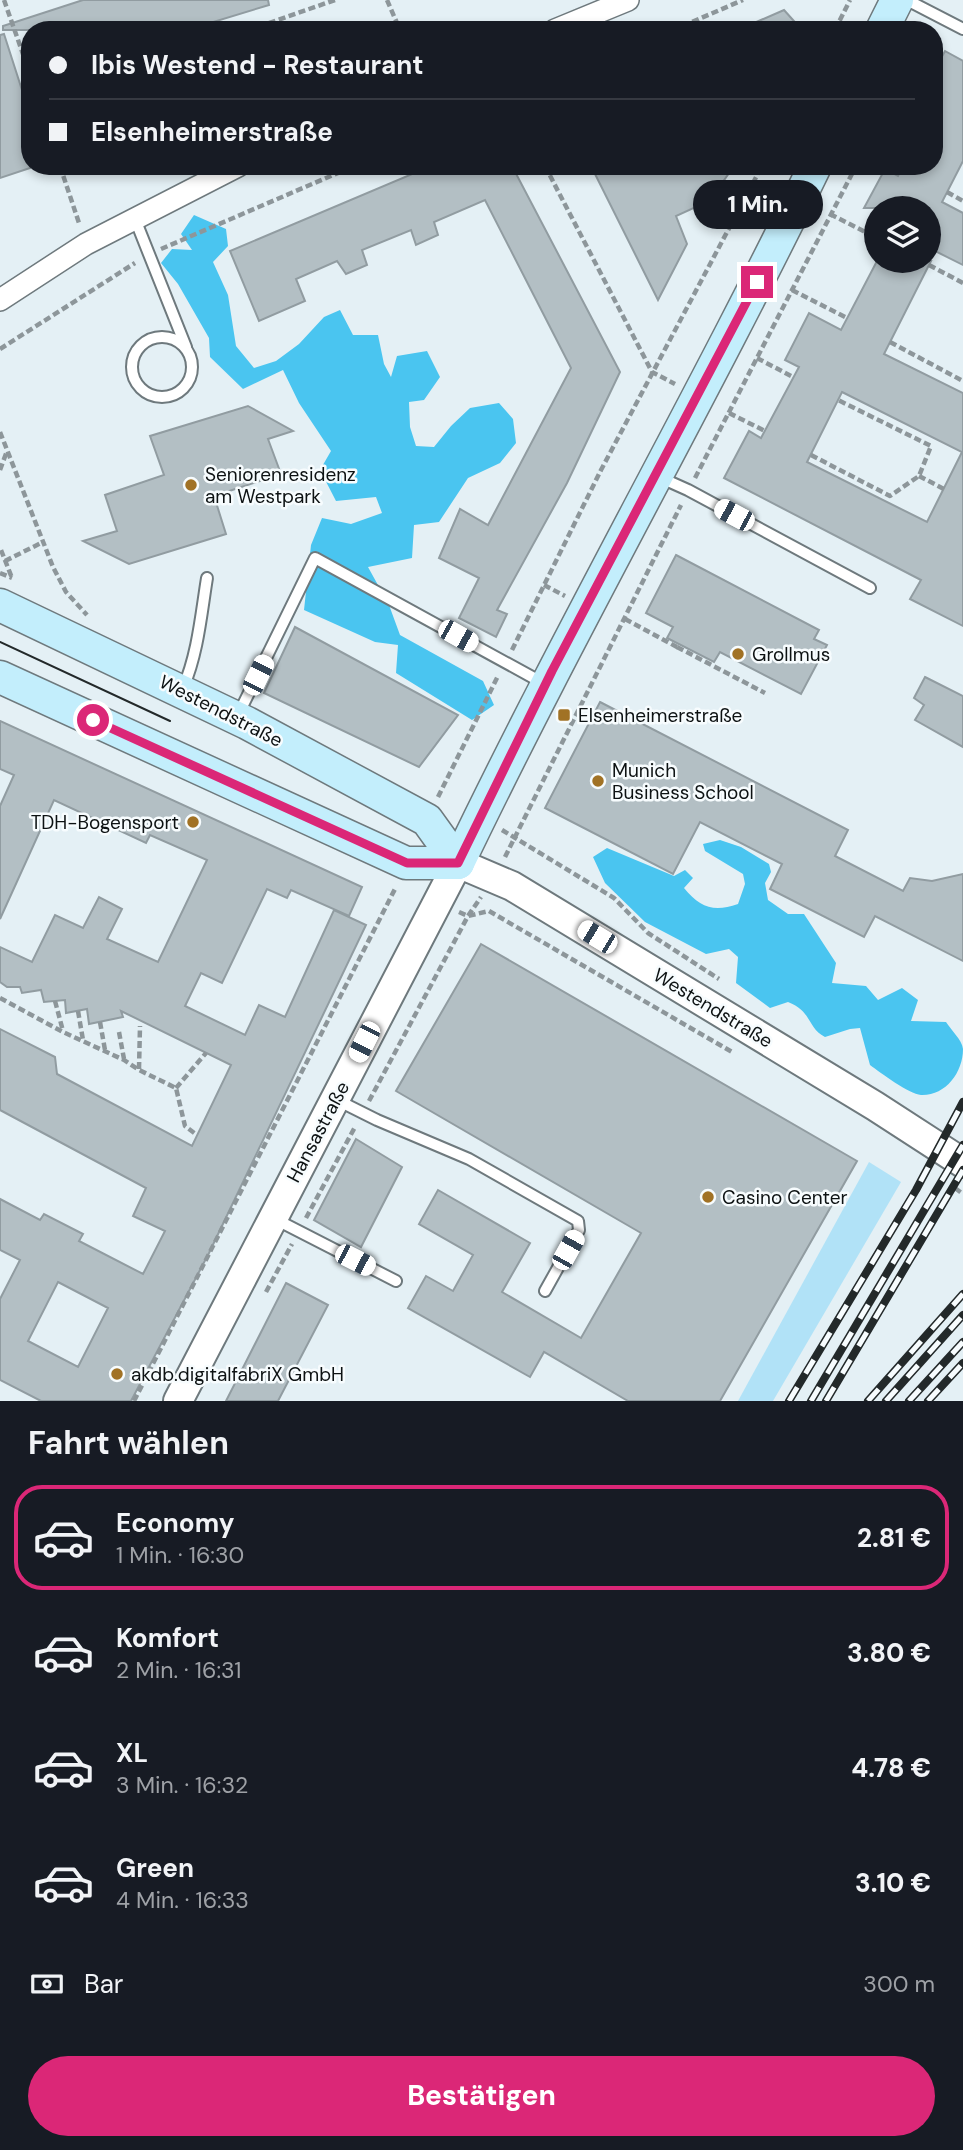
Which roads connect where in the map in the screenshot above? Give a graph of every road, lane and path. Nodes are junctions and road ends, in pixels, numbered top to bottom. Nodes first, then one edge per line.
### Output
1 (4, 0) edge
2 (335, 0) edge
3 (387, 0) edge
4 (628, 0) edge
5 (743, 0) edge
6 (850, 0) edge
7 (897, 0) edge
8 (907, 0) edge
9 (275, 21) edge
10 (396, 21) edge
11 (577, 21) edge
12 (694, 21) edge
13 (840, 21) edge
14 (886, 21) edge
15 (963, 29) edge
16 (21, 48) edge
17 (63, 175) edge
18 (221, 175) edge
19 (333, 175) edge
20 (550, 175) edge
21 (757, 175) edge
22 (810, 175) edge
23 (947, 192) dead end
24 (963, 201) edge
25 (830, 214) dead end
26 (135, 219) junction
27 (864, 231) edge
28 (86, 244) junction
29 (148, 254) junction
30 (941, 271) edge
31 (963, 282) edge
32 (792, 290) dead end
33 (0, 300) edge
34 (847, 318) dead end
35 (174, 319) junction
36 (152, 338) junction
37 (890, 342) dead end
38 (0, 349) edge
39 (187, 349) junction
40 (757, 358) dead end
41 (652, 372) junction
42 (793, 377) dead end
43 (963, 381) edge
44 (697, 395) junction
45 (838, 400) dead end
46 (729, 413) dead end
47 (765, 431) dead end
48 (0, 432) edge
49 (7, 449) junction
50 (811, 455) dead end
51 (0, 470) edge
52 (656, 476) junction
53 (919, 476) junction
54 (944, 489) dead end
55 (43, 542) junction
56 (1, 550) edge
57 (5, 561) junction
58 (207, 578) dead end
59 (544, 585) junction
60 (870, 588) dead end
61 (6, 592) edge
62 (565, 596) dead end
63 (90, 618) dead end
64 (625, 619) dead end
65 (505, 663) junction
66 (0, 677) edge
67 (546, 685) junction
68 (182, 691) junction
69 (765, 693) dead end
70 (236, 718) junction
71 (438, 797) dead end
72 (516, 837) dead end
73 (407, 863) junction
74 (458, 863) junction
75 (729, 985) dead end
76 (0, 998) edge
77 (55, 1001) dead end
78 (78, 1011) dead end
79 (100, 1022) dead end
80 (140, 1026) dead end
81 (63, 1032) junction
82 (119, 1032) dead end
83 (83, 1041) junction
84 (106, 1051) junction
85 (206, 1053) dead end
86 (743, 1058) dead end
87 (124, 1060) junction
88 (139, 1070) junction
89 (176, 1088) junction
90 (335, 1099) junction
91 (362, 1113) junction
92 (197, 1135) dead end
93 (963, 1163) edge
94 (273, 1218) junction
95 (299, 1231) junction
96 (396, 1281) dead end
97 (545, 1291) dead end
98 (260, 1304) dead end
99 (134, 1401) edge
100 (178, 1401) edge

1 - 16 path
2 - 9 path
3 - 10 path
4 - 11 street
5 - 12 path
6 - 13 path
7 - 14 main road
8 - 15 lane
17 - 28 path
18 - 26 street
19 - 29 path
20 - 41 path
21 - 41 path
22 - 44 main road
23 - 24 path
25 - 27 path
26 - 28 street
26 - 29 lane
28 - 33 street
29 - 35 lane
29 - 38 path
30 - 31 path
32 - 34 path
35 - 36 lane
35 - 39 lane
36 - 39 lane
36 - 39 lane
37 - 43 path
40 - 42 path
41 - 44 path
41 - 59 path
44 - 52 main road
45 - 53 path
46 - 47 path
48 - 49 path
49 - 51 path
49 - 55 path
50 - 53 path
52 - 60 lane
52 - 67 main road
53 - 54 path
55 - 57 path
55 - 63 path
56 - 57 path
57 - 61 path
58 - 68 lane
59 - 62 path
59 - 65 path
61 - 68 main road, Westendstraße
64 - 69 path
65 - 67 lane
65 - 70 lane
65 - 71 path
66 - 73 main road, Westendstraße
67 - 74 main road
68 - 70 main road, Westendstraße
70 - 74 main road, Westendstraße
72 - 75 path
73 - 74 main road, Westendstraße
73 - 99 path
74 - 90 street, Hansastraße
74 - 93 street, Westendstraße
76 - 81 path
77 - 81 path
78 - 83 path
79 - 84 path
80 - 88 path
81 - 83 path
82 - 87 path
83 - 84 path
84 - 87 path
85 - 89 path
86 - 91 path
87 - 88 path
88 - 89 path
89 - 92 path
90 - 91 lane
90 - 94 street, Hansastraße
91 - 95 path
91 - 97 lane
94 - 95 lane
94 - 100 street, Hansastraße
95 - 96 lane
95 - 98 path

